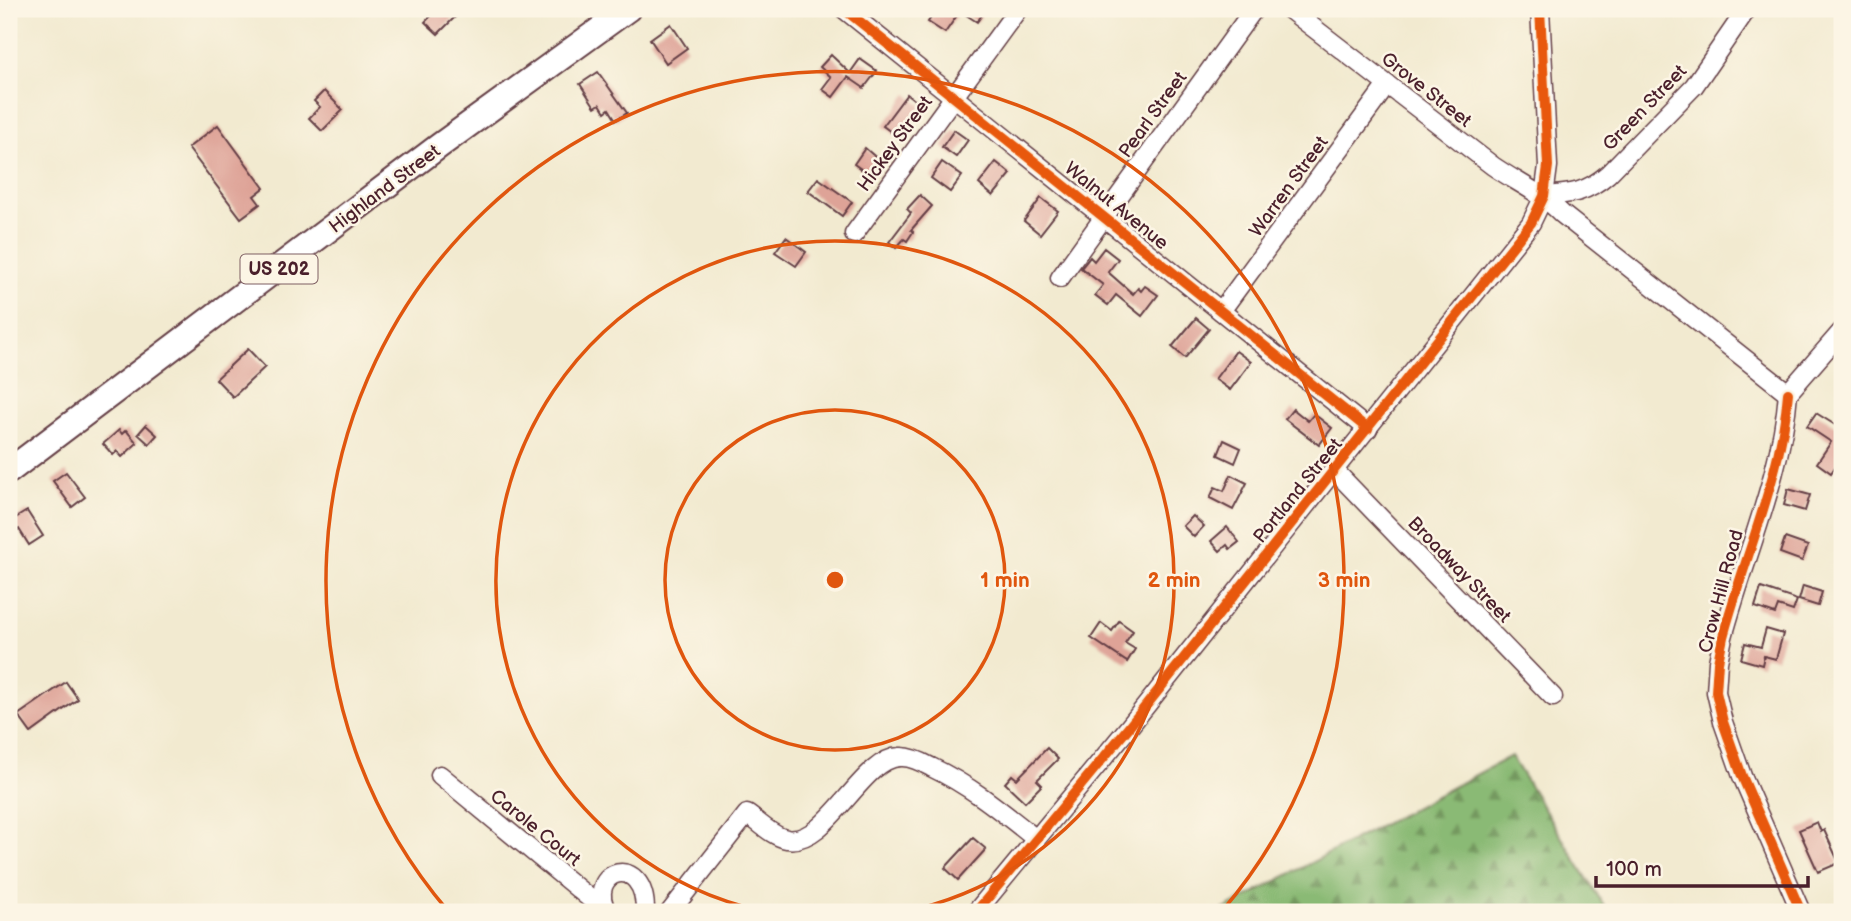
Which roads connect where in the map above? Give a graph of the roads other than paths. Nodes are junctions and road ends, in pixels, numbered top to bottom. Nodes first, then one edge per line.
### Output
1 (628, 9) edge
2 (844, 9) edge
3 (1018, 9) edge
4 (1254, 9) edge
5 (1289, 9) edge
6 (1540, 9) edge
7 (1747, 9) edge
8 (1387, 85) junction
9 (954, 96) junction
10 (1581, 192) junction
11 (1544, 196) junction
12 (1104, 217) junction
13 (1569, 219) junction
14 (854, 234) dead end
15 (1060, 278) dead end
16 (1221, 312) junction
17 (1842, 331) edge
18 (1788, 393) junction
19 (1368, 429) junction
20 (9, 471) edge
21 (1335, 471) junction
22 (1553, 696) dead end
23 (440, 775) dead end
24 (1036, 839) junction
25 (606, 912) edge
26 (645, 912) edge
27 (670, 912) edge
28 (976, 912) edge
29 (1801, 912) edge

1 - 20 highway, Highland Street / US 202
2 - 9 street, Walnut Avenue
3 - 9 street, Hickey Street
4 - 12 street, Pearl Street
5 - 8 street, Grove Street
6 - 11 street, Portland Street
7 - 10 street, Green Street
8 - 11 street, Grove Street
8 - 16 street, Warren Street
9 - 12 street, Walnut Avenue
9 - 14 street, Hickey Street
10 - 11 street, Green Street
10 - 13 street
11 - 13 street
11 - 19 street, Portland Street
12 - 15 street, Pearl Street
12 - 16 street, Walnut Avenue
13 - 18 street
16 - 19 street, Walnut Avenue
17 - 18 street
18 - 29 street, Crow Hill Road
19 - 21 street, Portland Street
21 - 22 street, Broadway Street
21 - 24 street, Portland Street
23 - 25 street, Carole Court
24 - 27 street
24 - 28 street, Portland Street
25 - 26 street, Carole Court

